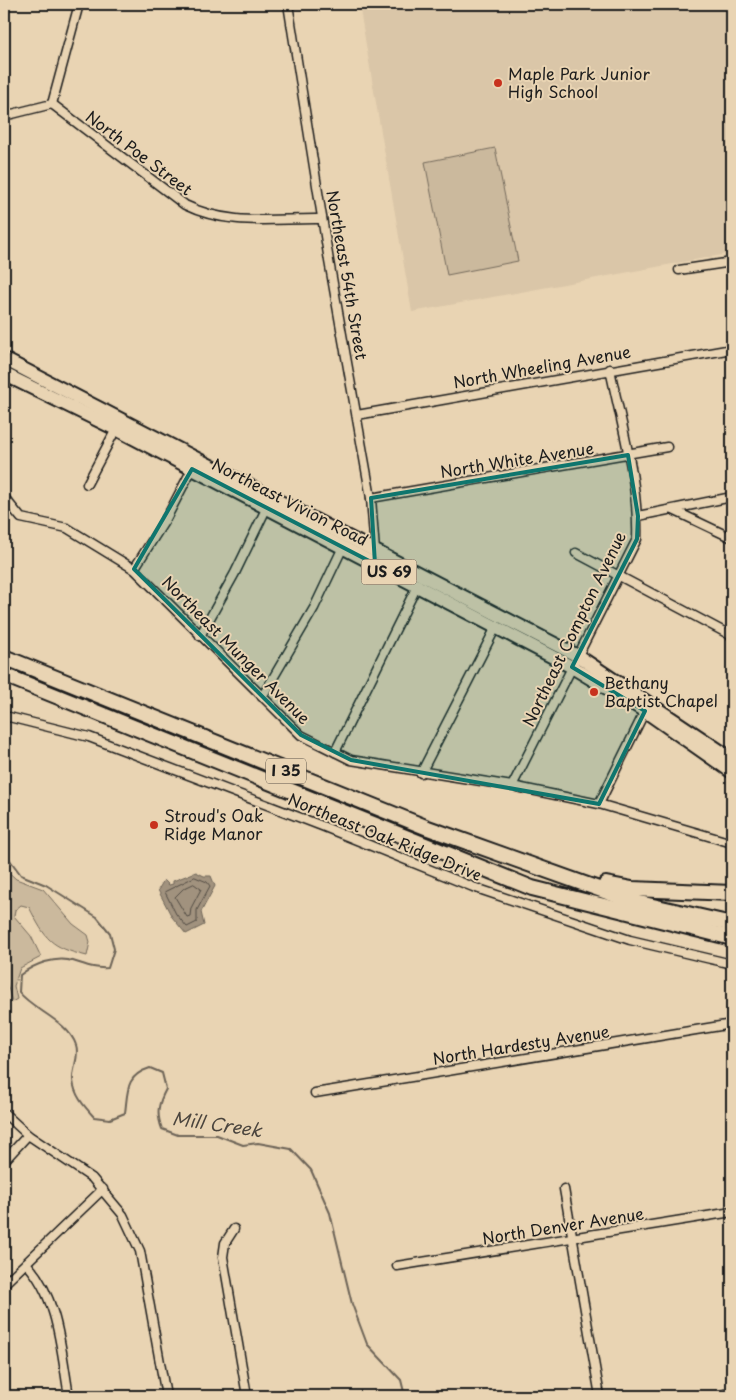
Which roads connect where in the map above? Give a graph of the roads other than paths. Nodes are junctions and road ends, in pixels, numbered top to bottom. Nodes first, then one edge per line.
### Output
1 (79, 4) edge
2 (288, 4) edge
3 (52, 104) junction
4 (4, 116) edge
5 (322, 219) junction
6 (732, 262) edge
7 (679, 270) dead end
8 (732, 349) edge
9 (4, 359) edge
10 (18, 367) junction
11 (610, 369) junction
12 (5, 377) edge
13 (357, 415) junction
14 (116, 429) junction
15 (667, 447) dead end
16 (628, 455) junction
17 (192, 469) junction
18 (86, 484) dead end
19 (4, 497) edge
20 (732, 497) edge
21 (371, 498) junction
22 (266, 509) junction
23 (673, 510) junction
24 (638, 516) junction
25 (732, 538) edge
26 (343, 547) junction
27 (375, 551) junction
28 (576, 553) dead end
29 (134, 569) junction
30 (618, 576) junction
31 (420, 581) junction
32 (496, 626) junction
33 (200, 636) junction
34 (732, 636) edge
35 (4, 657) edge
36 (575, 661) junction
37 (4, 675) edge
38 (262, 697) junction
39 (645, 711) junction
40 (4, 718) edge
41 (335, 752) junction
42 (732, 759) edge
43 (732, 772) edge
44 (421, 773) junction
45 (512, 786) junction
46 (598, 804) junction
47 (732, 843) edge
48 (571, 879) junction
49 (732, 893) edge
50 (732, 924) edge
51 (732, 938) edge
52 (732, 964) edge
53 (732, 1024) edge
54 (315, 1093) dead end
55 (4, 1113) edge
56 (28, 1135) junction
57 (4, 1161) edge
58 (103, 1188) junction
59 (564, 1189) dead end
60 (732, 1212) edge
61 (234, 1229) dead end
62 (573, 1238) junction
63 (26, 1263) junction
64 (397, 1266) dead end
65 (4, 1284) edge
66 (732, 1395) edge
67 (69, 1396) edge
68 (166, 1396) edge
69 (246, 1396) edge
70 (600, 1396) edge
71 (725, 1396) edge

1 - 3 street
2 - 5 street, Northeast 54th Street
3 - 4 street
3 - 5 street, North Poe Street
5 - 13 street, Northeast 54th Street
6 - 7 street
8 - 11 street, North Wheeling Avenue
9 - 10 main road, US 69
10 - 12 street
10 - 27 main road, Northeast Vivion Road / US 69
11 - 13 street, North Wheeling Avenue
11 - 16 street
12 - 14 main road, Northeast Vivion Road / US 69
13 - 21 street, Northeast 54th Street
14 - 17 main road, Northeast Vivion Road / US 69
14 - 18 street
15 - 16 street, North White Avenue
16 - 21 street, North White Avenue
16 - 24 street
17 - 22 main road, Northeast Vivion Road / US 69
17 - 29 street
19 - 29 street, Northeast Munger Avenue
20 - 23 street, Northeast Compton Avenue
21 - 27 street, Northeast 54th Street
22 - 26 main road, Northeast Vivion Road / US 69
22 - 33 street
23 - 24 street, Northeast Compton Avenue
23 - 25 street
24 - 30 street, Northeast Compton Avenue
26 - 31 main road, Northeast Vivion Road / US 69
26 - 38 street
27 - 31 main road, Northeast Vivion Road / US 69
28 - 30 street
29 - 33 street, Northeast Munger Avenue
30 - 34 street
30 - 36 street, Northeast Compton Avenue
31 - 32 main road, Northeast Vivion Road / US 69
31 - 36 main road, Northeast Vivion Road / US 69
31 - 41 street
32 - 36 main road, Northeast Vivion Road / US 69
32 - 44 street
33 - 38 street, Northeast Munger Avenue
35 - 48 highway, I 35
36 - 39 main road, Northeast Vivion Road / US 69
36 - 42 main road, Northeast Vivion Road / US 69
36 - 45 street, Northeast Compton Avenue
37 - 51 highway, I 35
38 - 41 street, Northeast Munger Avenue
39 - 43 main road, Northeast Vivion Road / US 69
39 - 46 street
40 - 52 street, Northeast Oak Ridge Drive
41 - 44 street, Northeast Munger Avenue
44 - 45 street, Northeast Munger Avenue
45 - 46 street, Northeast Munger Avenue
46 - 47 street, Northeast Munger Avenue
48 - 49 highway
48 - 50 highway, I 35
53 - 54 street, North Hardesty Avenue
55 - 56 street
56 - 57 street
56 - 58 street
58 - 63 street
58 - 68 street
59 - 62 street
60 - 62 street, North Denver Avenue
61 - 69 street
62 - 64 street, North Denver Avenue
62 - 70 street
63 - 65 street
63 - 67 street
66 - 71 main road

